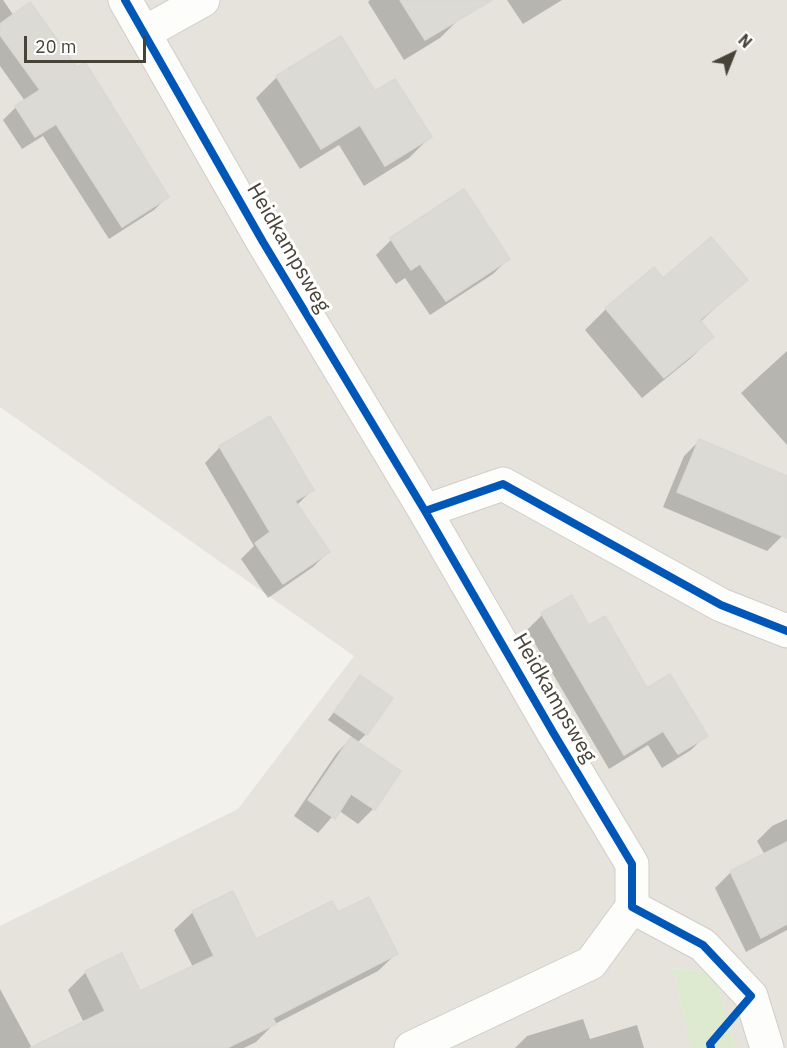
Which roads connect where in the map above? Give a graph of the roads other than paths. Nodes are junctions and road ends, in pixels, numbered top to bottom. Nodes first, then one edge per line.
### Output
1 (125, 0) edge
2 (203, 0) edge
3 (144, 33) junction
4 (425, 511) junction
5 (787, 631) edge
6 (632, 907) junction
7 (411, 1048) edge
8 (767, 1048) edge

1 - 3 street, Heidkampsweg
2 - 3 street
3 - 4 street, Heidkampsweg
4 - 5 street
4 - 6 street, Heidkampsweg
6 - 7 street
6 - 8 street

